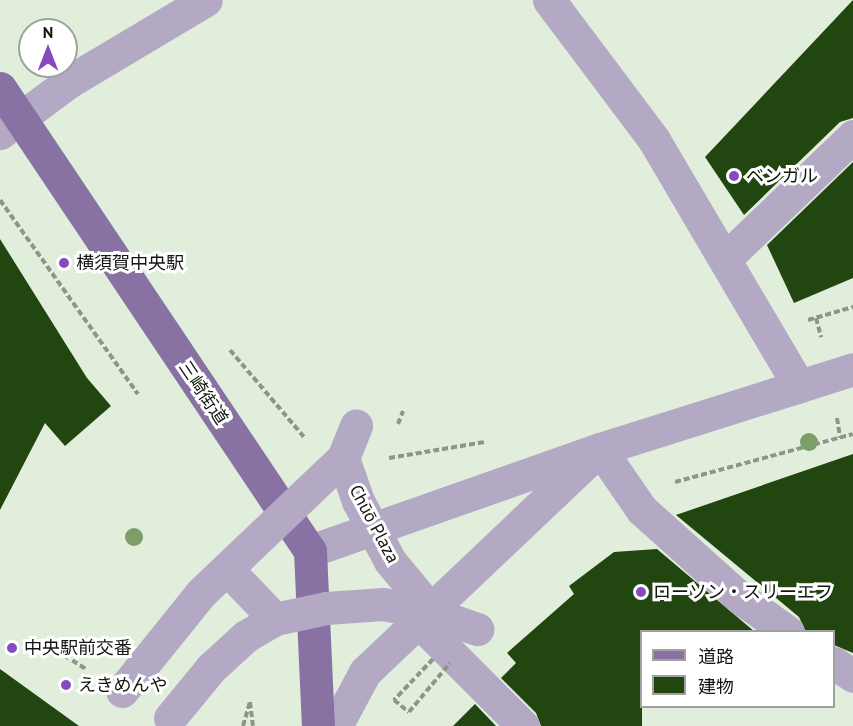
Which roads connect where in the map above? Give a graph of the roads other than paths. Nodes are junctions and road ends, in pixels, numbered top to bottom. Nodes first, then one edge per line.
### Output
1 (206, 0) edge
2 (549, 0) edge
3 (0, 88) edge
4 (10, 126) edge
5 (853, 136) edge
6 (727, 257) junction
7 (853, 369) edge
8 (799, 386) junction
9 (356, 426) dead end
10 (600, 449) junction
11 (343, 458) junction
12 (310, 551) junction
13 (227, 568) junction
14 (426, 617) junction
15 (275, 619) junction
16 (477, 629) road end
17 (785, 630) edge
18 (835, 664) edge
19 (853, 676) edge
20 (109, 683) road end
21 (170, 718) dead end
22 (318, 726) edge
23 (336, 726) edge
24 (524, 726) edge

1 - 4 street
2 - 6 street
3 - 4 main road, 三崎街道
4 - 12 main road, 三崎街道
5 - 6 street
6 - 8 street
7 - 8 street
8 - 10 street
9 - 11 street, Chūō Plaza, bridge
10 - 12 street
10 - 14 street
10 - 17 street
11 - 13 street, Chūō Plaza, bridge
11 - 14 street, Chūō Plaza, bridge
12 - 22 main road
13 - 15 street
13 - 20 street, Chūō Plaza, bridge
14 - 15 street, bridge
14 - 16 street, bridge
14 - 23 street
14 - 24 street, Chūō Plaza
15 - 21 street, bridge
18 - 19 street

